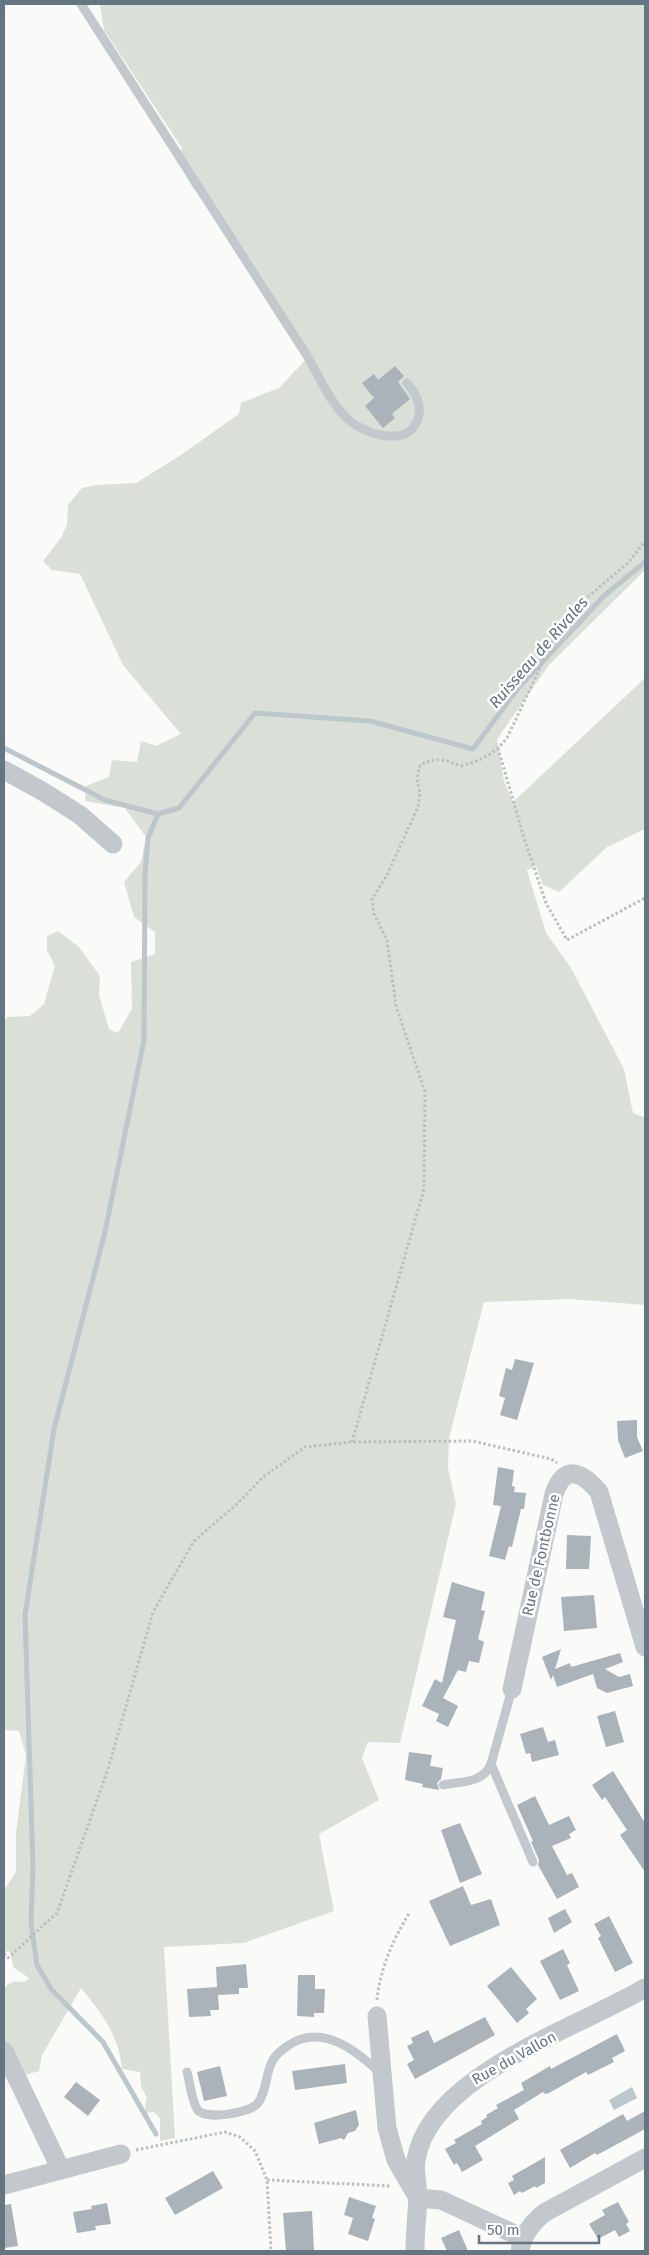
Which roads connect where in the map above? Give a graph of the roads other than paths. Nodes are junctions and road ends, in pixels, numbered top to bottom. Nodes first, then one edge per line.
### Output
1 (81, 4) edge
2 (407, 383) dead end
3 (4, 770) edge
4 (113, 844) dead end
5 (645, 1647) edge
6 (512, 1689) joint
7 (491, 1764) junction
8 (443, 1785) dead end
9 (533, 1862) dead end
10 (645, 1988) edge
11 (377, 2016) road end
12 (4, 2051) edge
13 (187, 2072) dead end
14 (382, 2075) junction
15 (121, 2154) road end
16 (645, 2158) edge
17 (62, 2170) junction
18 (4, 2185) edge
19 (418, 2198) junction
20 (521, 2244) edge
21 (415, 2251) edge

1 - 2 lane
3 - 4 street
5 - 6 street, Rue de Fontbonne
6 - 7 lane
7 - 8 lane
7 - 9 lane
10 - 19 street, Rue du Vallon
11 - 14 street
12 - 17 street
13 - 14 lane
14 - 19 street
15 - 17 street
16 - 20 street
17 - 18 street
19 - 20 street
19 - 21 street, Rue du Vallon

